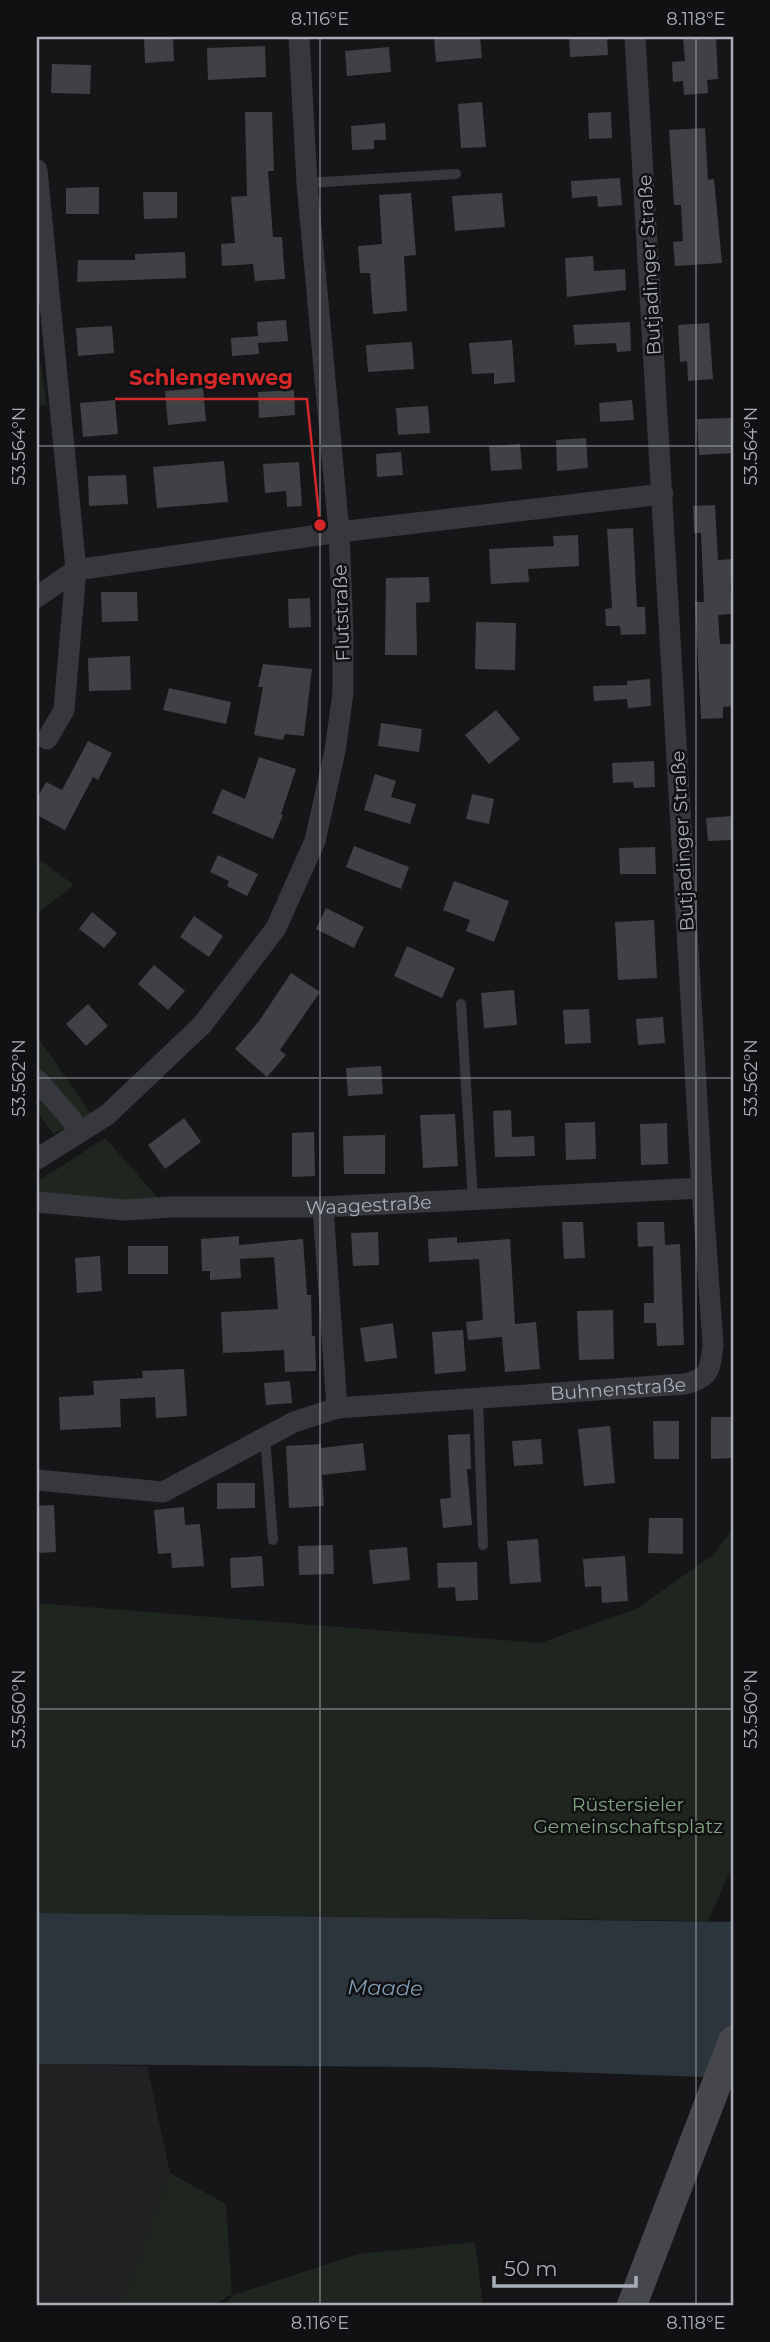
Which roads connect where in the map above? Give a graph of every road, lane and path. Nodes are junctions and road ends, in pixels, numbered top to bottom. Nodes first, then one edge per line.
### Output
1 (299, 37) edge
2 (635, 37) edge
3 (37, 170) edge
4 (456, 174) dead end
5 (307, 183) junction
6 (41, 252) edge
7 (663, 494) junction
8 (339, 532) junction
9 (76, 570) junction
10 (37, 597) edge
11 (47, 739) dead end
12 (461, 1004) dead end
13 (37, 1080) edge
14 (78, 1133) junction
15 (37, 1159) edge
16 (702, 1188) junction
17 (473, 1199) junction
18 (37, 1202) edge
19 (323, 1207) junction
20 (478, 1399) junction
21 (337, 1408) junction
22 (265, 1437) junction
23 (37, 1479) edge
24 (273, 1540) dead end
25 (483, 1545) dead end
26 (733, 2041) edge
27 (632, 2305) edge

1 - 5 street, Flutstraße
2 - 7 street, Butjadinger Straße
3 - 6 street
4 - 5 lane
5 - 8 street, Flutstraße
6 - 9 street
7 - 8 street
7 - 16 street, Butjadinger Straße
8 - 9 street
8 - 14 street, Flutstraße
9 - 10 street
9 - 11 street
12 - 17 lane
13 - 14 street
14 - 15 street
16 - 17 street, Waagestraße
16 - 20 street, Buhnenstraße
17 - 19 street, Waagestraße
18 - 19 street, Waagestraße
19 - 21 street
20 - 21 street, Buhnenstraße
20 - 25 lane
21 - 22 street, Buhnenstraße
22 - 23 street, Buhnenstraße
22 - 24 lane
26 - 27 main road

